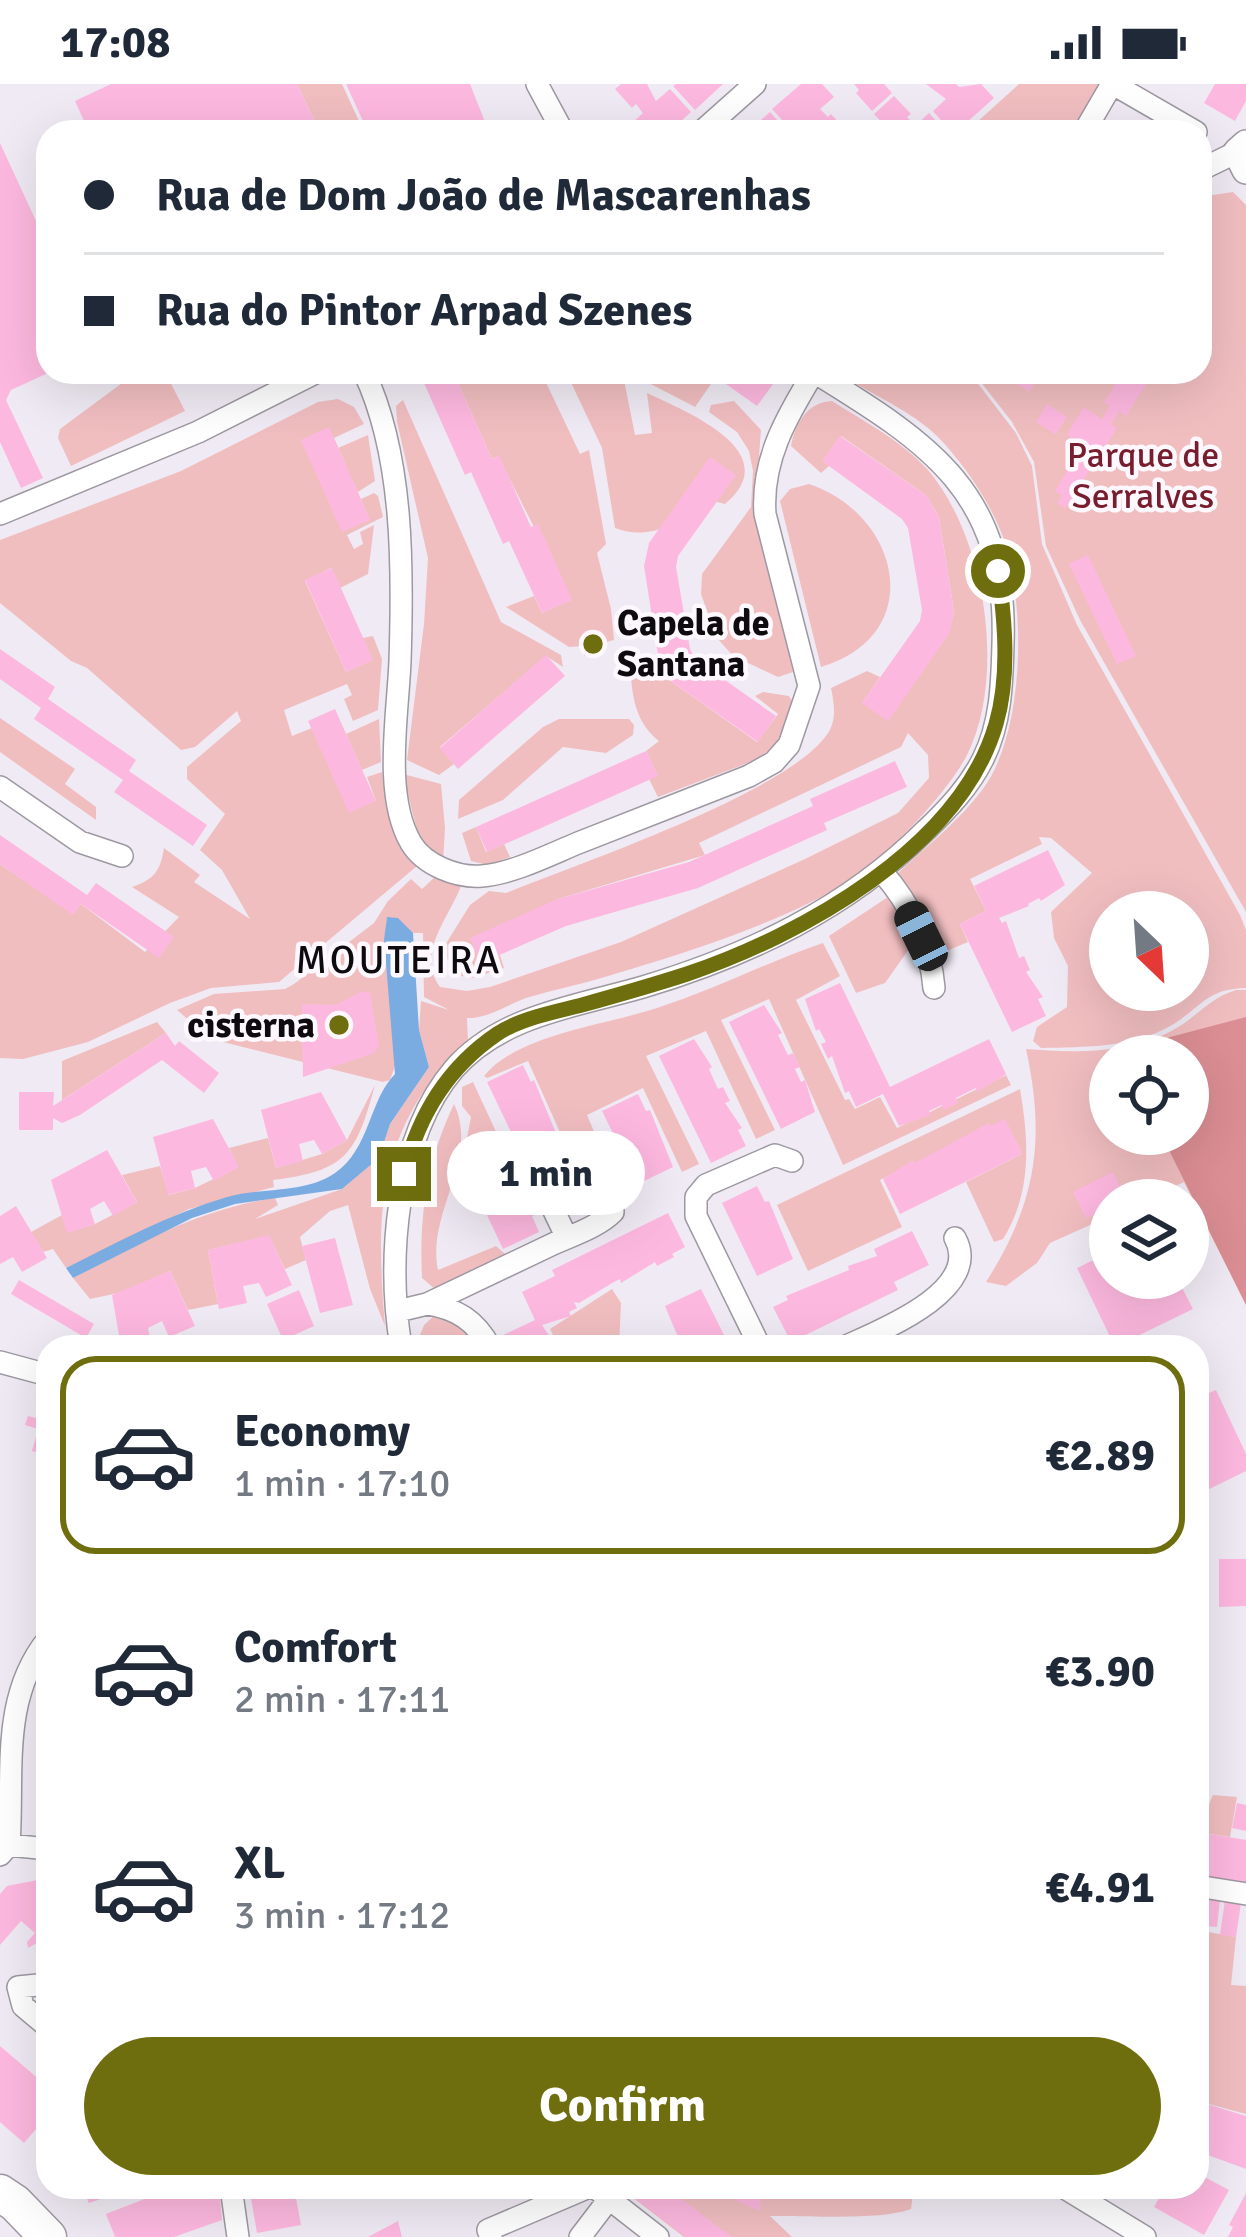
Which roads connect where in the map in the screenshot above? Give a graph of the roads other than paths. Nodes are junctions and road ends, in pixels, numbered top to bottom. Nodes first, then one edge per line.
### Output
1 (537, 84) edge
2 (755, 84) edge
3 (1112, 84) edge
4 (556, 120) edge
5 (714, 120) edge
6 (1091, 120) edge
7 (1175, 120) edge
8 (1243, 155) edge
9 (1212, 166) edge
10 (293, 384) edge
11 (367, 384) edge
12 (807, 384) edge
13 (833, 384) edge
14 (0, 514) edge
15 (0, 787) edge
16 (122, 856) dead end
17 (882, 872) junction
18 (934, 988) dead end
19 (792, 1161) dead end
20 (567, 1238) dead end
21 (955, 1238) dead end
22 (427, 1304) junction
23 (398, 1311) junction
24 (399, 1335) edge
25 (481, 1335) edge
26 (754, 1335) edge
27 (869, 1335) edge
28 (0, 1362) edge
29 (36, 1372) edge
30 (36, 1653) edge
31 (36, 1849) edge
32 (4, 1850) edge
33 (1209, 1888) edge
34 (1246, 1894) edge
35 (36, 1985) edge
36 (36, 2017) edge
37 (0, 2193) edge
38 (233, 2199) edge
39 (575, 2199) edge
40 (594, 2199) edge
41 (608, 2199) edge
42 (1083, 2199) edge
43 (0, 2215) edge
44 (36, 2235) edge
45 (238, 2237) edge
46 (491, 2237) edge
47 (580, 2237) edge
48 (658, 2237) edge
49 (1145, 2237) edge

1 - 4 street
2 - 5 street
3 - 6 street
3 - 7 street
8 - 9 street
10 - 14 street
11 - 12 street
13 - 17 street
15 - 16 street
17 - 18 street
17 - 23 street
19 - 26 street
20 - 22 street
21 - 27 street
22 - 23 street
22 - 25 street
23 - 24 street
28 - 29 street
30 - 32 street
31 - 32 street
33 - 34 street
35 - 36 street
37 - 44 highway
38 - 45 street
39 - 46 street
40 - 47 street
41 - 48 street
42 - 49 street
43 - 44 highway

